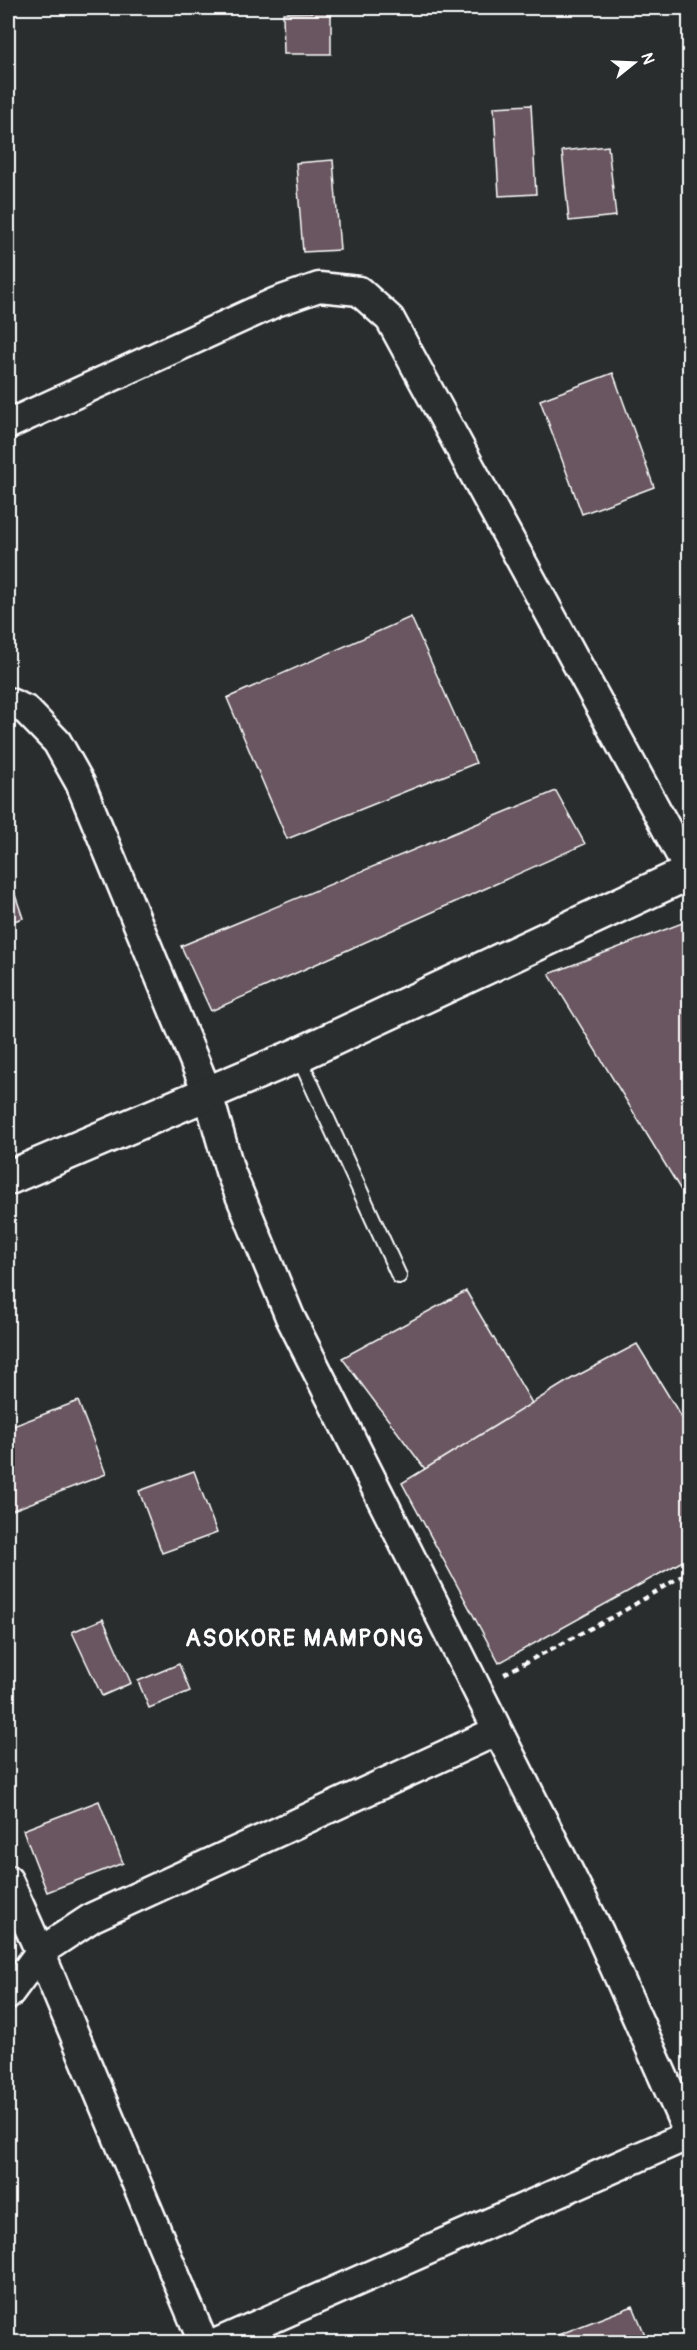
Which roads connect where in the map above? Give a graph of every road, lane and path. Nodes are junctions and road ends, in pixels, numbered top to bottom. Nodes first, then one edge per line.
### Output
1 (9, 423) dead end
2 (8, 702) edge
3 (690, 872) edge
4 (298, 1055) junction
5 (208, 1094) junction
6 (8, 1178) edge
7 (399, 1276) dead end
8 (690, 1570) edge
9 (476, 1688) junction
10 (497, 1731) junction
11 (8, 1880) edge
12 (40, 1952) junction
13 (8, 1995) edge
14 (689, 2136) edge
15 (203, 2343) edge
16 (219, 2343) edge

1 - 3 street
2 - 5 street
3 - 4 street
4 - 5 street
4 - 7 lane
5 - 6 street
5 - 9 street
8 - 9 path
9 - 10 street
10 - 12 street
10 - 14 street
11 - 12 street
12 - 13 street
12 - 15 street
14 - 16 street

